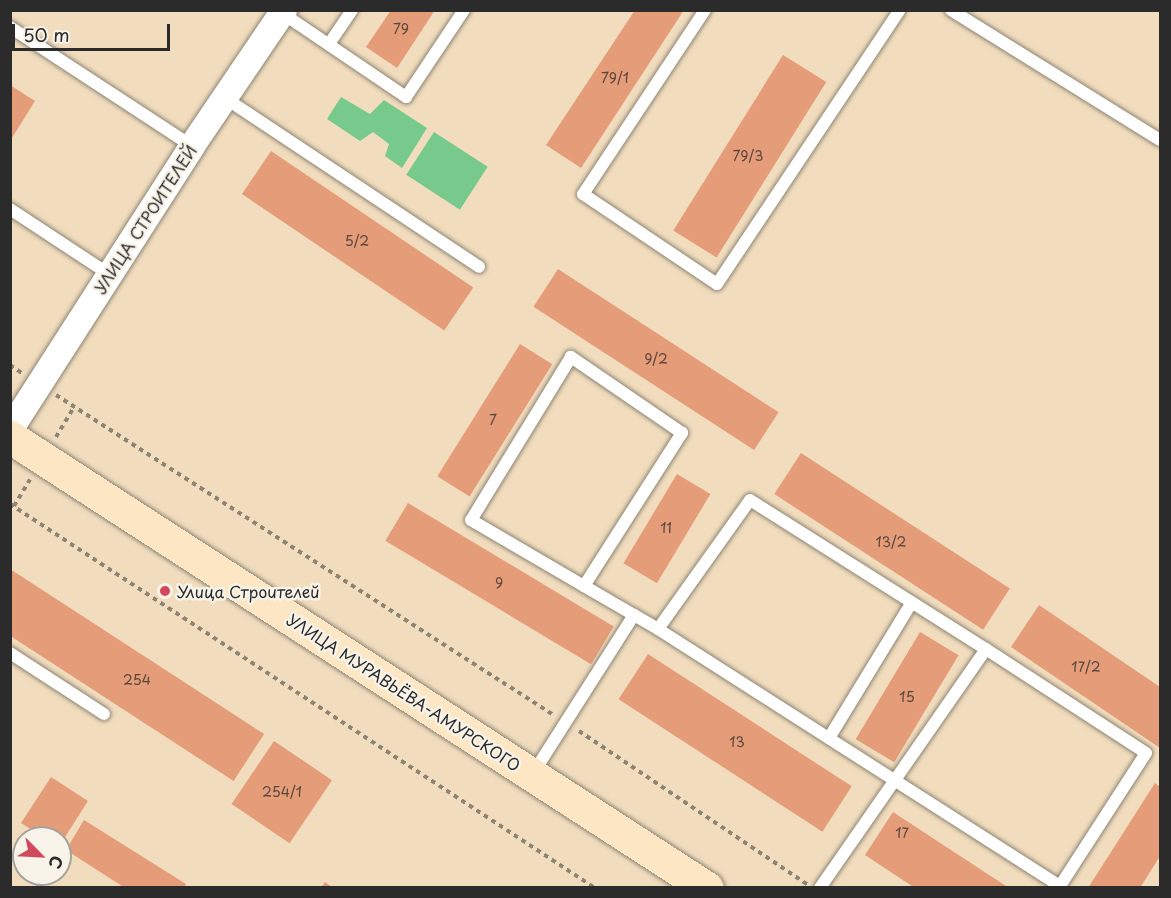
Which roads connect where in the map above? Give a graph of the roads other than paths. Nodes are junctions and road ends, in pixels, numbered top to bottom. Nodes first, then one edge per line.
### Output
1 (352, 10) edge
2 (464, 10) edge
3 (705, 10) edge
4 (900, 10) edge
5 (951, 10) edge
6 (283, 12) edge
7 (10, 27) edge
8 (328, 45) junction
9 (225, 98) junction
10 (1161, 140) edge
11 (192, 146) junction
12 (10, 209) edge
13 (479, 267) dead end
14 (110, 275) junction
15 (10, 430) edge
16 (10, 437) edge
17 (584, 586) junction
18 (912, 602) junction
19 (634, 615) junction
20 (658, 629) junction
21 (986, 649) junction
22 (10, 653) edge
23 (104, 714) dead end
24 (829, 738) junction
25 (532, 775) junction
26 (891, 781) junction
27 (1061, 887) edge
28 (707, 888) edge
29 (820, 888) edge

1 - 8 lane
2 - 8 lane
3 - 4 lane
5 - 10 lane
6 - 8 lane
6 - 9 street, УЛИЦА СТРОИТЕЛЕЙ
7 - 11 lane
9 - 11 street, УЛИЦА СТРОИТЕЛЕЙ
9 - 13 lane
11 - 14 street, УЛИЦА СТРОИТЕЛЕЙ
12 - 14 lane
14 - 15 street, УЛИЦА СТРОИТЕЛЕЙ
16 - 25 street, УЛИЦА МУРАВЬЁВА-АМУРСКОГО
17 - 17 lane
17 - 19 lane
18 - 20 lane
18 - 21 lane
18 - 24 lane
19 - 20 lane
19 - 25 lane
20 - 24 lane
21 - 26 lane
21 - 27 lane
22 - 23 lane
24 - 26 lane
25 - 28 street, УЛИЦА МУРАВЬЁВА-АМУРСКОГО
26 - 27 lane
26 - 29 lane

